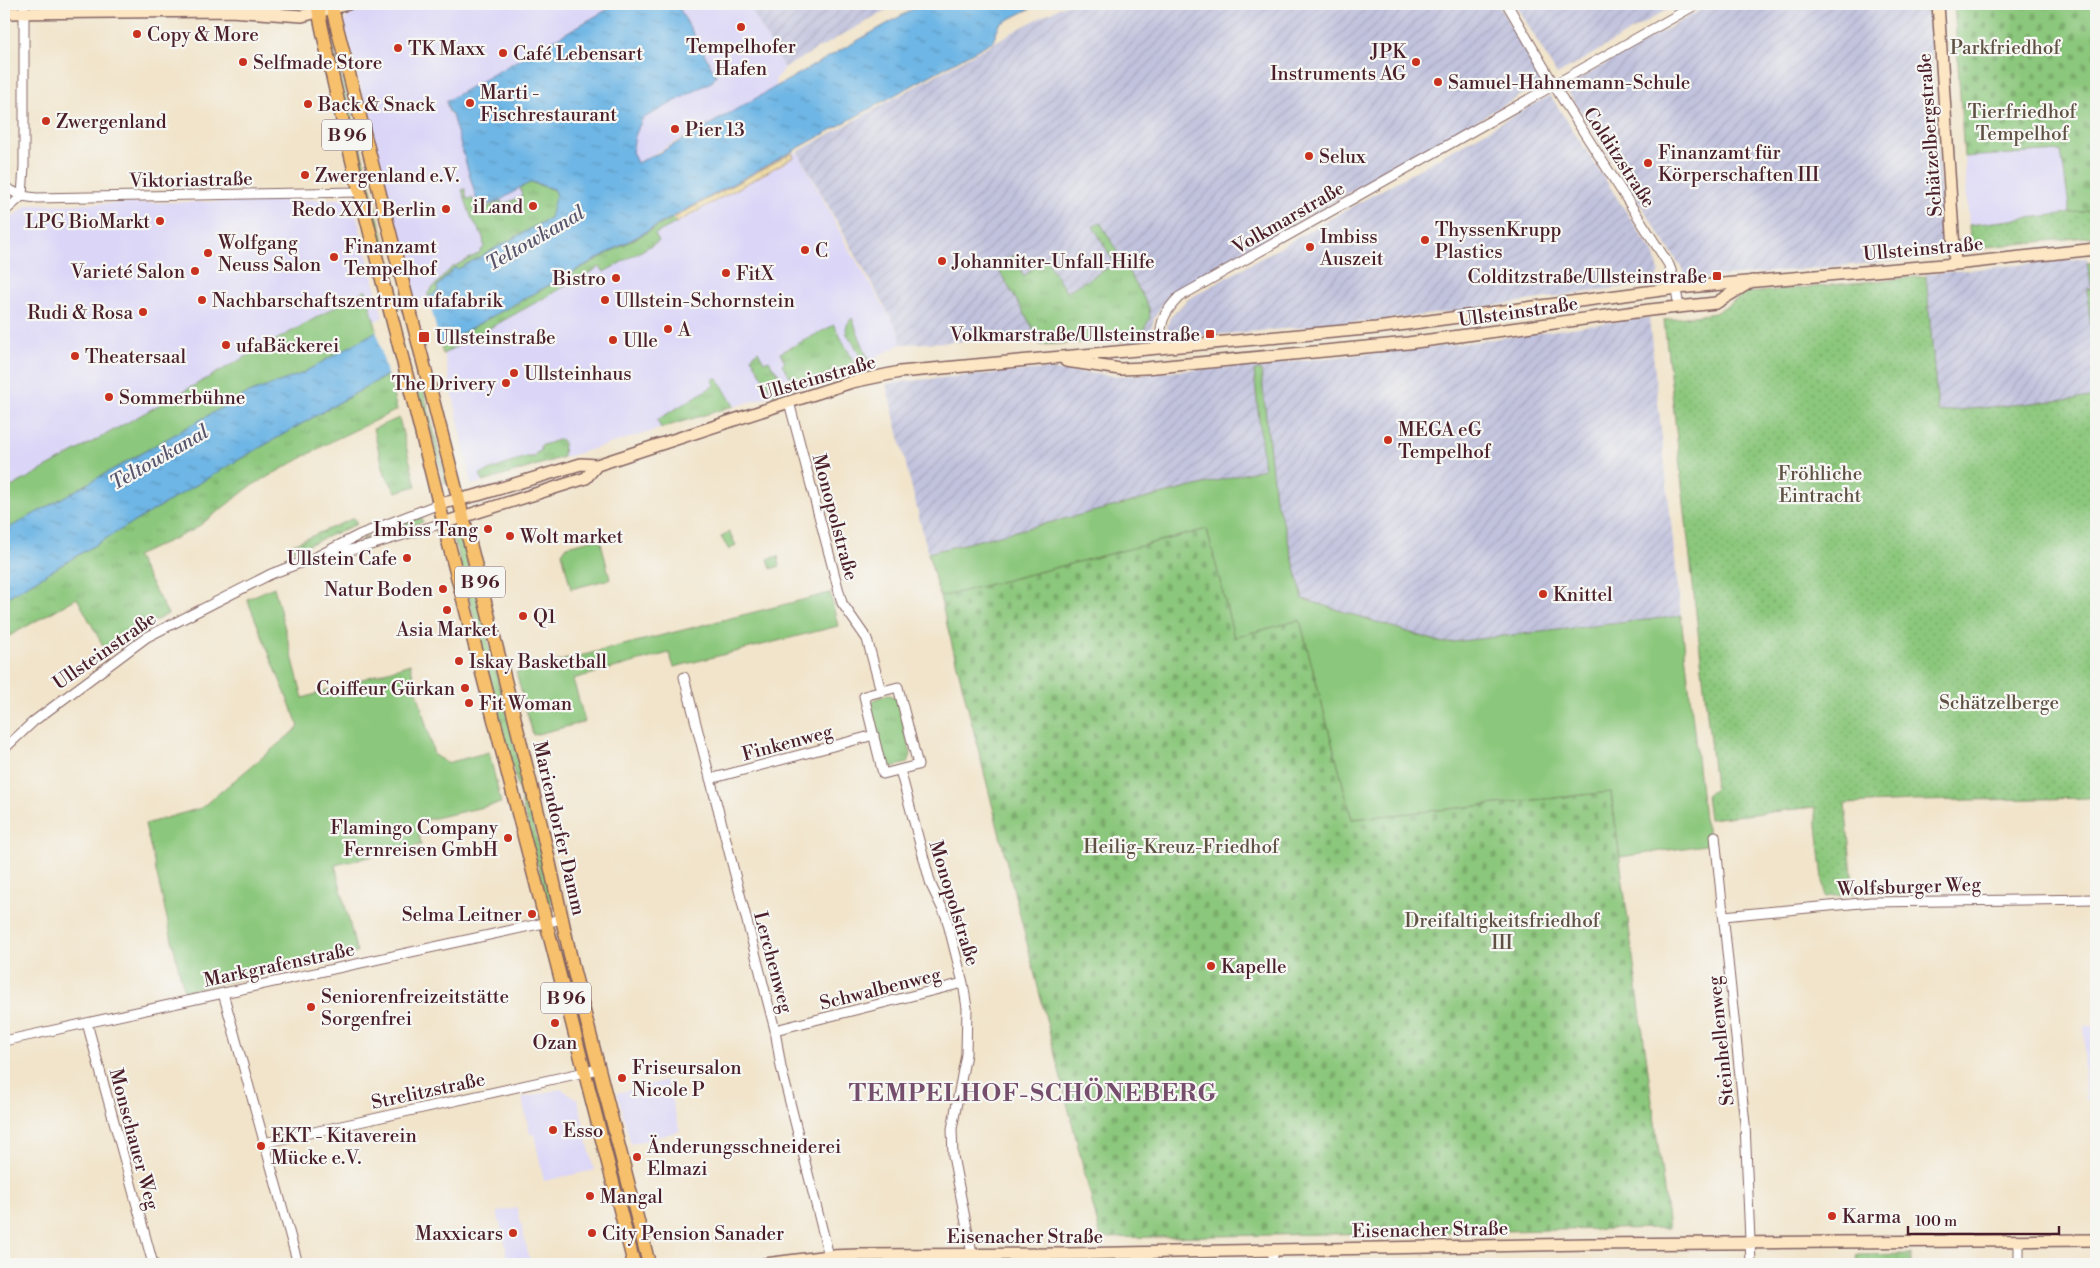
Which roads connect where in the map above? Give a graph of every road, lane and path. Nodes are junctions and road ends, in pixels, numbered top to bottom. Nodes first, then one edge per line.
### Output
1 (280, 4) edge
2 (348, 4) edge
3 (1507, 4) edge
4 (1698, 4) edge
5 (1938, 4) edge
6 (332, 6) edge
7 (24, 8) edge
8 (318, 8) edge
9 (230, 12) junction
10 (4, 13) edge
11 (1554, 85) junction
12 (4, 187) edge
13 (360, 192) junction
14 (22, 196) junction
15 (4, 212) edge
16 (2096, 249) edge
17 (1955, 264) junction
18 (1753, 280) junction
19 (1677, 288) junction
20 (1627, 294) junction
21 (1680, 307) junction
22 (1630, 313) junction
23 (1278, 337) junction
24 (1160, 347) junction
25 (1281, 357) junction
26 (1054, 358) junction
27 (1161, 367) junction
28 (789, 402) junction
29 (597, 465) junction
30 (458, 499) junction
31 (439, 504) junction
32 (463, 517) junction
33 (443, 523) junction
34 (316, 556) junction
35 (684, 677) dead end
36 (881, 691) junction
37 (874, 735) junction
38 (4, 749) edge
39 (900, 770) junction
40 (710, 779) junction
41 (1715, 836) dead end
42 (2096, 899) edge
43 (1724, 916) junction
44 (562, 919) junction
45 (546, 923) junction
46 (963, 983) junction
47 (223, 993) junction
48 (87, 1023) junction
49 (775, 1030) junction
50 (4, 1041) edge
51 (598, 1068) junction
52 (586, 1072) junction
53 (264, 1143) junction
54 (2019, 1240) junction
55 (2096, 1240) edge
56 (1750, 1242) junction
57 (1273, 1250) junction
58 (972, 1254) junction
59 (829, 1256) junction
60 (988, 1259) edge
61 (153, 1264) edge
62 (298, 1264) edge
63 (634, 1264) edge
64 (649, 1264) edge
65 (765, 1264) edge
66 (1273, 1264) edge
67 (1751, 1264) edge
68 (2019, 1264) edge

1 - 9 street
2 - 6 street
3 - 11 street, Colditzstraße
4 - 11 street, Volkmarstraße
5 - 17 street, Schätzelbergstraße
6 - 8 street
6 - 30 main road, Mariendorfer Damm / B 96
7 - 9 street
7 - 10 street
7 - 14 street
8 - 9 street
8 - 13 main road, B 96
11 - 19 street, Colditzstraße
11 - 24 street, Volkmarstraße
12 - 14 street
13 - 14 street, Viktoriastraße
13 - 31 main road, Mariendorfer Damm / B 96
14 - 15 street
16 - 17 street, Ullsteinstraße
17 - 18 street, Ullsteinstraße
18 - 19 street, Ullsteinstraße
18 - 21 street, Ullsteinstraße
19 - 20 street, Ullsteinstraße
19 - 21 street, Colditzstraße
20 - 22 street
20 - 23 street, Ullsteinstraße
21 - 22 street, Ullsteinstraße
22 - 25 street, Ullsteinstraße
23 - 24 street, Ullsteinstraße
23 - 25 street
24 - 26 street, Ullsteinstraße
24 - 27 street
25 - 27 street, Ullsteinstraße
26 - 27 street, Ullsteinstraße
26 - 28 street, Ullsteinstraße
28 - 29 street, Ullsteinstraße
28 - 36 street, Monopolstraße
29 - 30 street, Ullsteinstraße
29 - 32 street, Ullsteinstraße
30 - 31 street, Ullsteinstraße
30 - 32 main road, Mariendorfer Damm / B 96
31 - 33 main road, Mariendorfer Damm / B 96
31 - 34 street, Ullsteinstraße
32 - 33 street, Ullsteinstraße
32 - 44 main road, Mariendorfer Damm / B 96
33 - 34 street, Ullsteinstraße
33 - 45 main road, Mariendorfer Damm / B 96
34 - 38 street, Ullsteinstraße
35 - 40 street, Lerchenweg
36 - 37 street
36 - 39 street
37 - 39 street
37 - 40 street, Finkenweg
39 - 46 street, Monopolstraße
40 - 49 street, Lerchenweg
41 - 43 street, Steinhellenweg
42 - 43 street, Wolfsburger Weg
43 - 56 street, Steinhellenweg
44 - 45 street, Markgrafenstraße
44 - 51 main road, Mariendorfer Damm / B 96
45 - 47 street, Markgrafenstraße
45 - 52 main road, Mariendorfer Damm / B 96
46 - 49 street, Schwalbenweg
46 - 58 street, Monopolstraße
47 - 48 street, Markgrafenstraße
47 - 53 street
48 - 50 street, Markgrafenstraße
48 - 61 street, Monschauer Weg
49 - 59 street, Lerchenweg
51 - 52 street, Strelitzstraße
51 - 64 main road, Mariendorfer Damm / B 96
52 - 53 street, Strelitzstraße
52 - 63 main road, Mariendorfer Damm / B 96
53 - 62 street
54 - 55 street, Eisenacher Straße
54 - 56 street, Eisenacher Straße
54 - 68 street
56 - 57 street, Eisenacher Straße
56 - 67 street, Steinhellenweg
57 - 60 street, Eisenacher Straße
57 - 66 street
58 - 59 street, Eisenacher Straße
58 - 60 street, Eisenacher Straße
59 - 65 street, Eisenacher Straße

